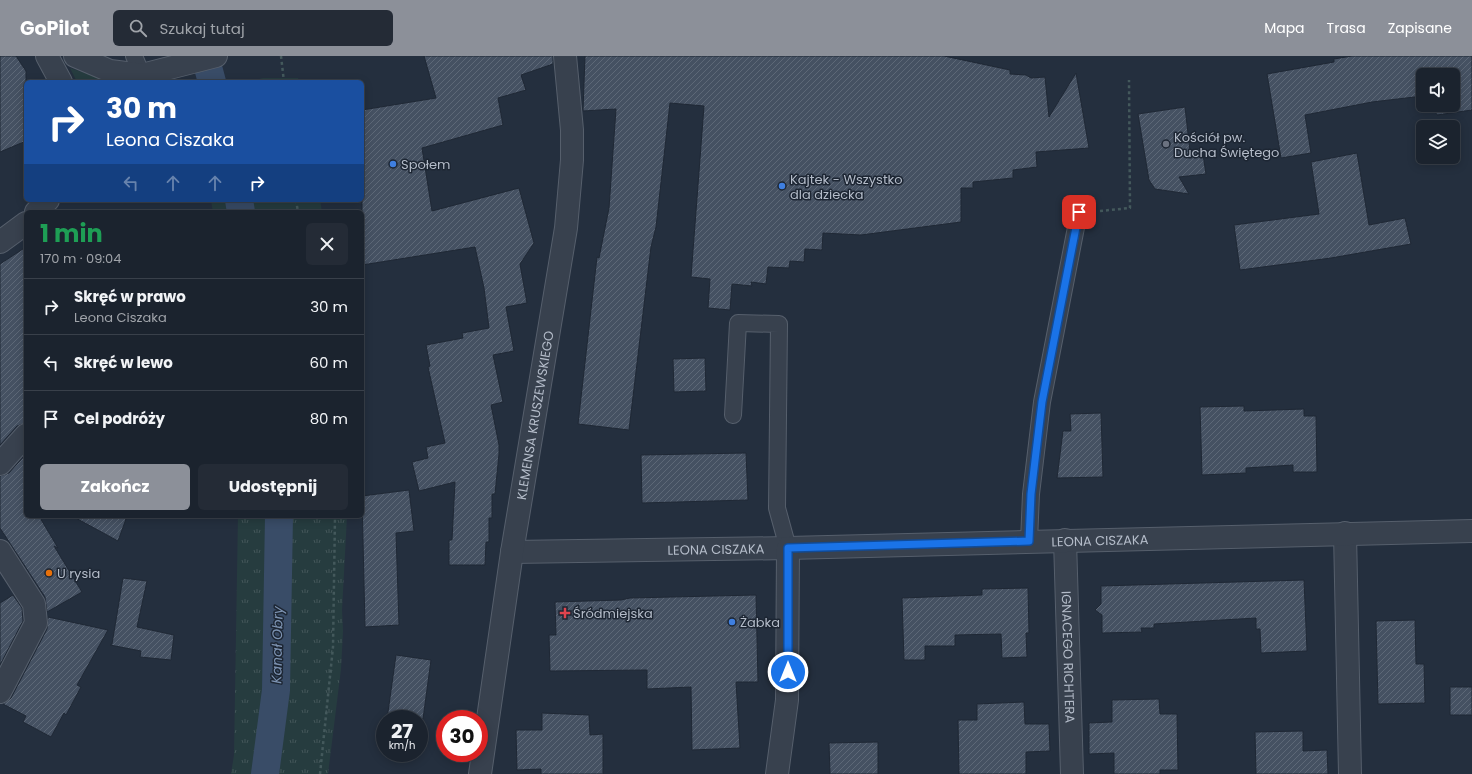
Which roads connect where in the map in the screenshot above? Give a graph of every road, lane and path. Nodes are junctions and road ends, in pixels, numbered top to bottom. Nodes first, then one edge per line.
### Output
1 (47, 56) edge
2 (75, 56) edge
3 (216, 56) edge
4 (281, 56) edge
5 (565, 56) edge
6 (142, 71) edge
7 (60, 80) edge
8 (284, 80) edge
9 (1129, 80) dead end
10 (46, 202) edge
11 (38, 210) edge
12 (1079, 212) joint
13 (24, 224) edge
14 (0, 242) edge
15 (733, 415) dead end
16 (24, 437) edge
17 (0, 464) edge
18 (335, 518) edge
19 (1472, 531) edge
20 (1345, 533) junction
21 (1065, 540) junction
22 (1029, 541) junction
23 (788, 548) junction
24 (0, 551) edge
25 (512, 552) junction
26 (0, 692) edge
27 (320, 774) edge
28 (480, 774) edge
29 (777, 774) edge
30 (1072, 774) edge
31 (1350, 774) edge

1 - 7 street
2 - 6 street
3 - 6 street
4 - 8 path
5 - 25 street, KLEMENSA KRUSZEWSKIEGO
9 - 12 path
10 - 11 street
12 - 22 lane
13 - 14 street
15 - 23 lane
16 - 17 street
18 - 27 path
19 - 20 street, LEONA CISZAKA
20 - 21 street, LEONA CISZAKA
20 - 31 street
21 - 22 street, LEONA CISZAKA
21 - 30 street, IGNACEGO RICHTERA
22 - 23 street, LEONA CISZAKA
23 - 25 street, LEONA CISZAKA
23 - 29 street
24 - 26 street
25 - 28 street, KLEMENSA KRUSZEWSKIEGO

